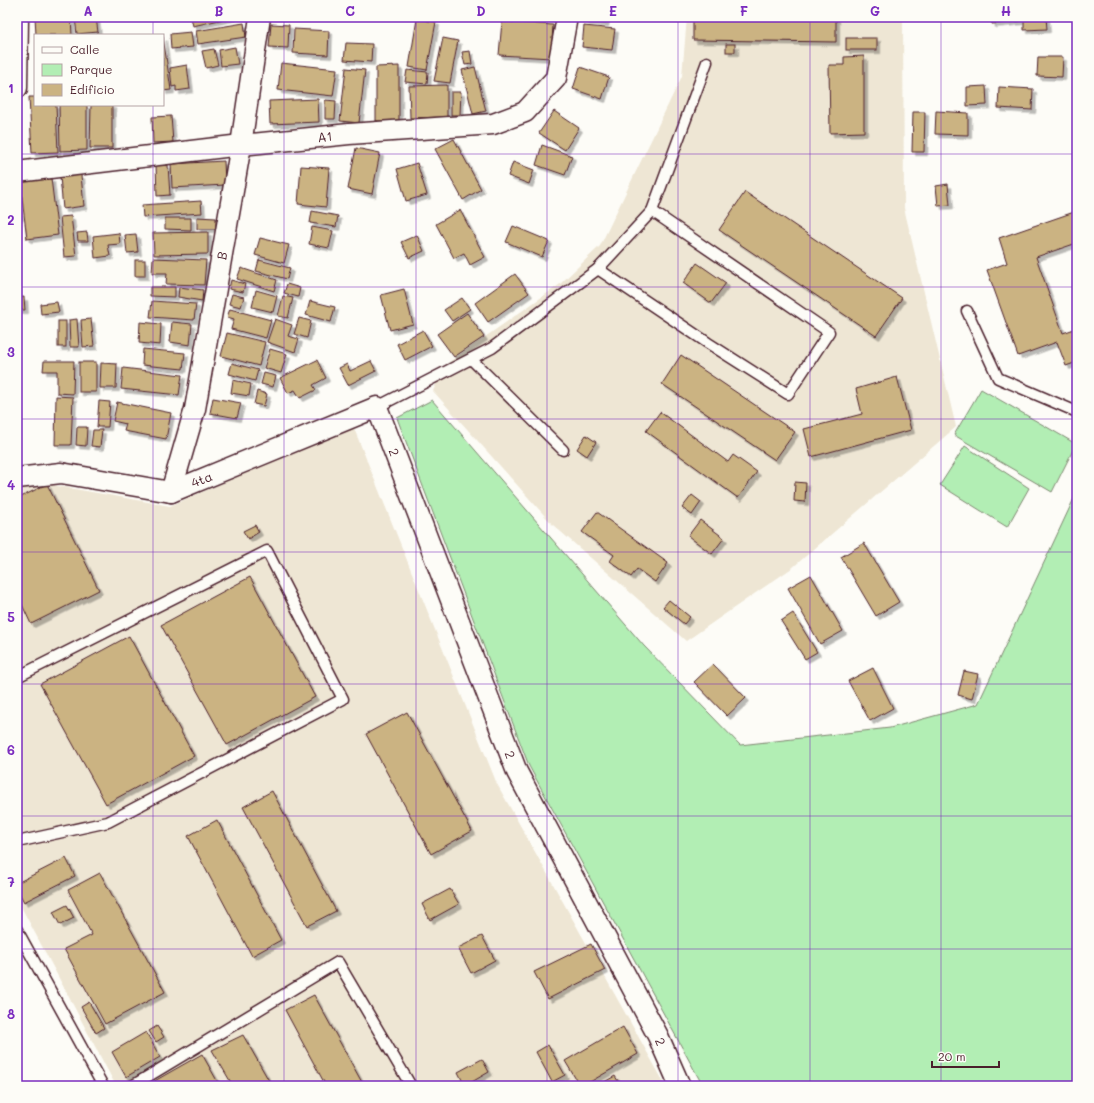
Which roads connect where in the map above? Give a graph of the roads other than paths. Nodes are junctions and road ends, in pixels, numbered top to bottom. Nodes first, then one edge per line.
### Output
1 (18, 17) edge
2 (260, 17) edge
3 (567, 17) edge
4 (706, 62) dead end
5 (17, 88) edge
6 (241, 145) junction
7 (17, 172) edge
8 (652, 211) junction
9 (598, 269) junction
10 (967, 311) dead end
11 (471, 359) junction
12 (376, 407) junction
13 (1077, 412) edge
14 (563, 450) dead end
15 (17, 478) edge
16 (171, 492) junction
17 (17, 677) edge
18 (17, 842) edge
19 (17, 930) edge
20 (103, 1086) edge
21 (132, 1086) edge
22 (411, 1086) edge
23 (680, 1086) edge

1 - 5 street
2 - 6 street, B
3 - 6 street, A1
4 - 8 lane
6 - 7 street, A1
6 - 16 street, B
8 - 9 lane
8 - 9 lane
9 - 11 lane
10 - 13 lane
11 - 12 lane
11 - 14 lane
12 - 16 street, 4ta
12 - 23 street, 2
15 - 16 street
17 - 18 lane
19 - 20 lane
21 - 22 lane

